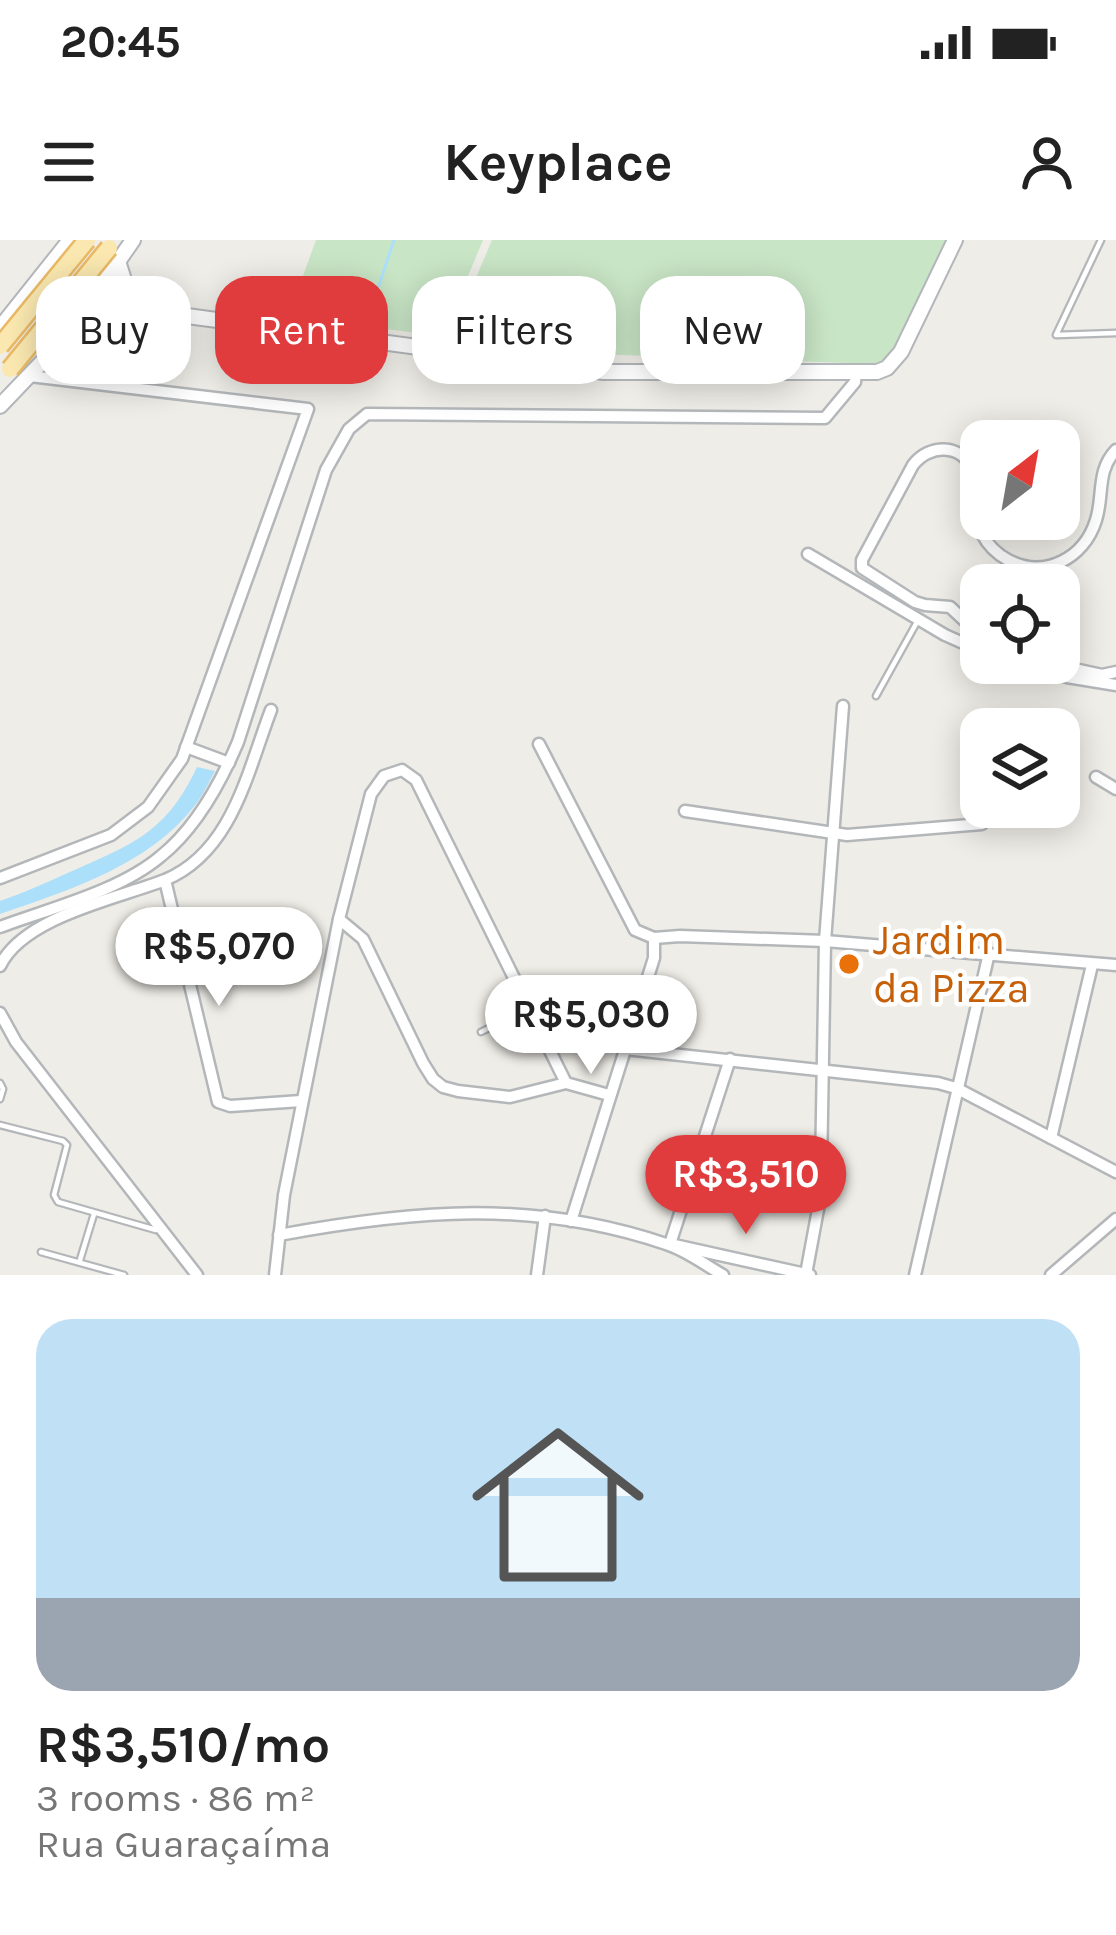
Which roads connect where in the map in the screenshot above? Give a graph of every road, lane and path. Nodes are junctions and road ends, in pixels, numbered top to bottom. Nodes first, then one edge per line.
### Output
1 (70, 240) edge
2 (87, 240) edge
3 (133, 240) edge
4 (955, 240) edge
5 (1100, 240) edge
6 (114, 255) junction
7 (53, 262) junction
8 (97, 276) edge
9 (107, 276) edge
10 (122, 276) edge
11 (21, 302) junction
12 (0, 306) edge
13 (191, 317) edge
14 (0, 327) edge
15 (1116, 333) edge
16 (0, 346) edge
17 (36, 350) edge
18 (10, 369) dead end
19 (36, 369) edge
20 (30, 376) junction
21 (856, 377) junction
22 (0, 406) edge
23 (1116, 451) edge
24 (808, 554) dead end
25 (1016, 564) edge
26 (1058, 564) edge
27 (960, 616) edge
28 (919, 619) junction
29 (960, 640) edge
30 (1080, 670) edge
31 (1116, 672) edge
32 (1080, 679) edge
33 (1116, 685) edge
34 (876, 696) dead end
35 (843, 706) dead end
36 (271, 710) dead end
37 (539, 744) dead end
38 (188, 748) junction
39 (228, 762) junction
40 (1096, 777) dead end
41 (1116, 789) edge
42 (685, 811) dead end
43 (960, 826) edge
44 (832, 833) junction
45 (0, 878) edge
46 (165, 880) junction
47 (118, 883) junction
48 (124, 896) junction
49 (339, 919) junction
50 (37, 920) junction
51 (0, 927) edge
52 (654, 938) junction
53 (825, 941) junction
54 (989, 953) junction
55 (1092, 964) junction
56 (1116, 965) edge
57 (0, 966) edge
58 (530, 1008) junction
59 (1, 1017) edge
60 (481, 1032) dead end
61 (625, 1049) junction
62 (730, 1059) junction
63 (822, 1071) junction
64 (0, 1083) edge
65 (566, 1083) junction
66 (956, 1088) junction
67 (609, 1095) junction
68 (0, 1099) edge
69 (301, 1101) junction
70 (0, 1125) edge
71 (1051, 1138) junction
72 (1116, 1172) edge
73 (94, 1214) junction
74 (545, 1216) junction
75 (1116, 1220) edge
76 (571, 1221) junction
77 (164, 1232) junction
78 (279, 1234) junction
79 (670, 1244) junction
80 (41, 1252) dead end
81 (80, 1262) junction
82 (809, 1274) edge
83 (124, 1275) edge
84 (197, 1275) edge
85 (275, 1275) edge
86 (537, 1275) edge
87 (723, 1275) edge
88 (915, 1275) edge
89 (1051, 1275) edge

1 - 7 main road
2 - 16 main road, bridge
3 - 6 main road
4 - 21 main road
5 - 15 lane
6 - 9 main road
6 - 10 main road
6 - 18 main road, bridge
7 - 8 main road
7 - 11 main road
11 - 12 main road
11 - 14 main road
13 - 21 main road
14 - 17 main road
19 - 20 main road
20 - 22 main road
20 - 38 street
21 - 39 street
23 - 26 street
24 - 28 street
25 - 27 street
28 - 29 street
28 - 34 lane
30 - 31 street
32 - 33 street
35 - 44 street
36 - 46 street
37 - 52 street
38 - 39 street
38 - 45 street
39 - 47 street
40 - 41 street
42 - 44 street
43 - 44 street
44 - 53 street
46 - 48 street
46 - 69 street
47 - 48 street
47 - 50 street
48 - 50 street
49 - 58 street
49 - 65 street
49 - 69 street
50 - 51 street
50 - 57 street
52 - 53 street
52 - 61 street
53 - 54 street
53 - 63 street
54 - 55 street
54 - 66 street
55 - 56 street
55 - 71 street
58 - 60 lane
58 - 65 street
59 - 77 street
61 - 62 street
61 - 67 street
62 - 63 street
62 - 79 street
63 - 66 street
63 - 82 street
64 - 68 lane
65 - 67 street
66 - 71 street
66 - 88 street
67 - 76 street
69 - 78 street
70 - 73 lane
71 - 72 street
73 - 77 lane
73 - 81 lane
74 - 76 street
74 - 78 street
74 - 86 street
75 - 89 street
76 - 79 street
77 - 84 street
78 - 85 street
79 - 82 street
79 - 87 street
80 - 81 lane
81 - 83 lane

